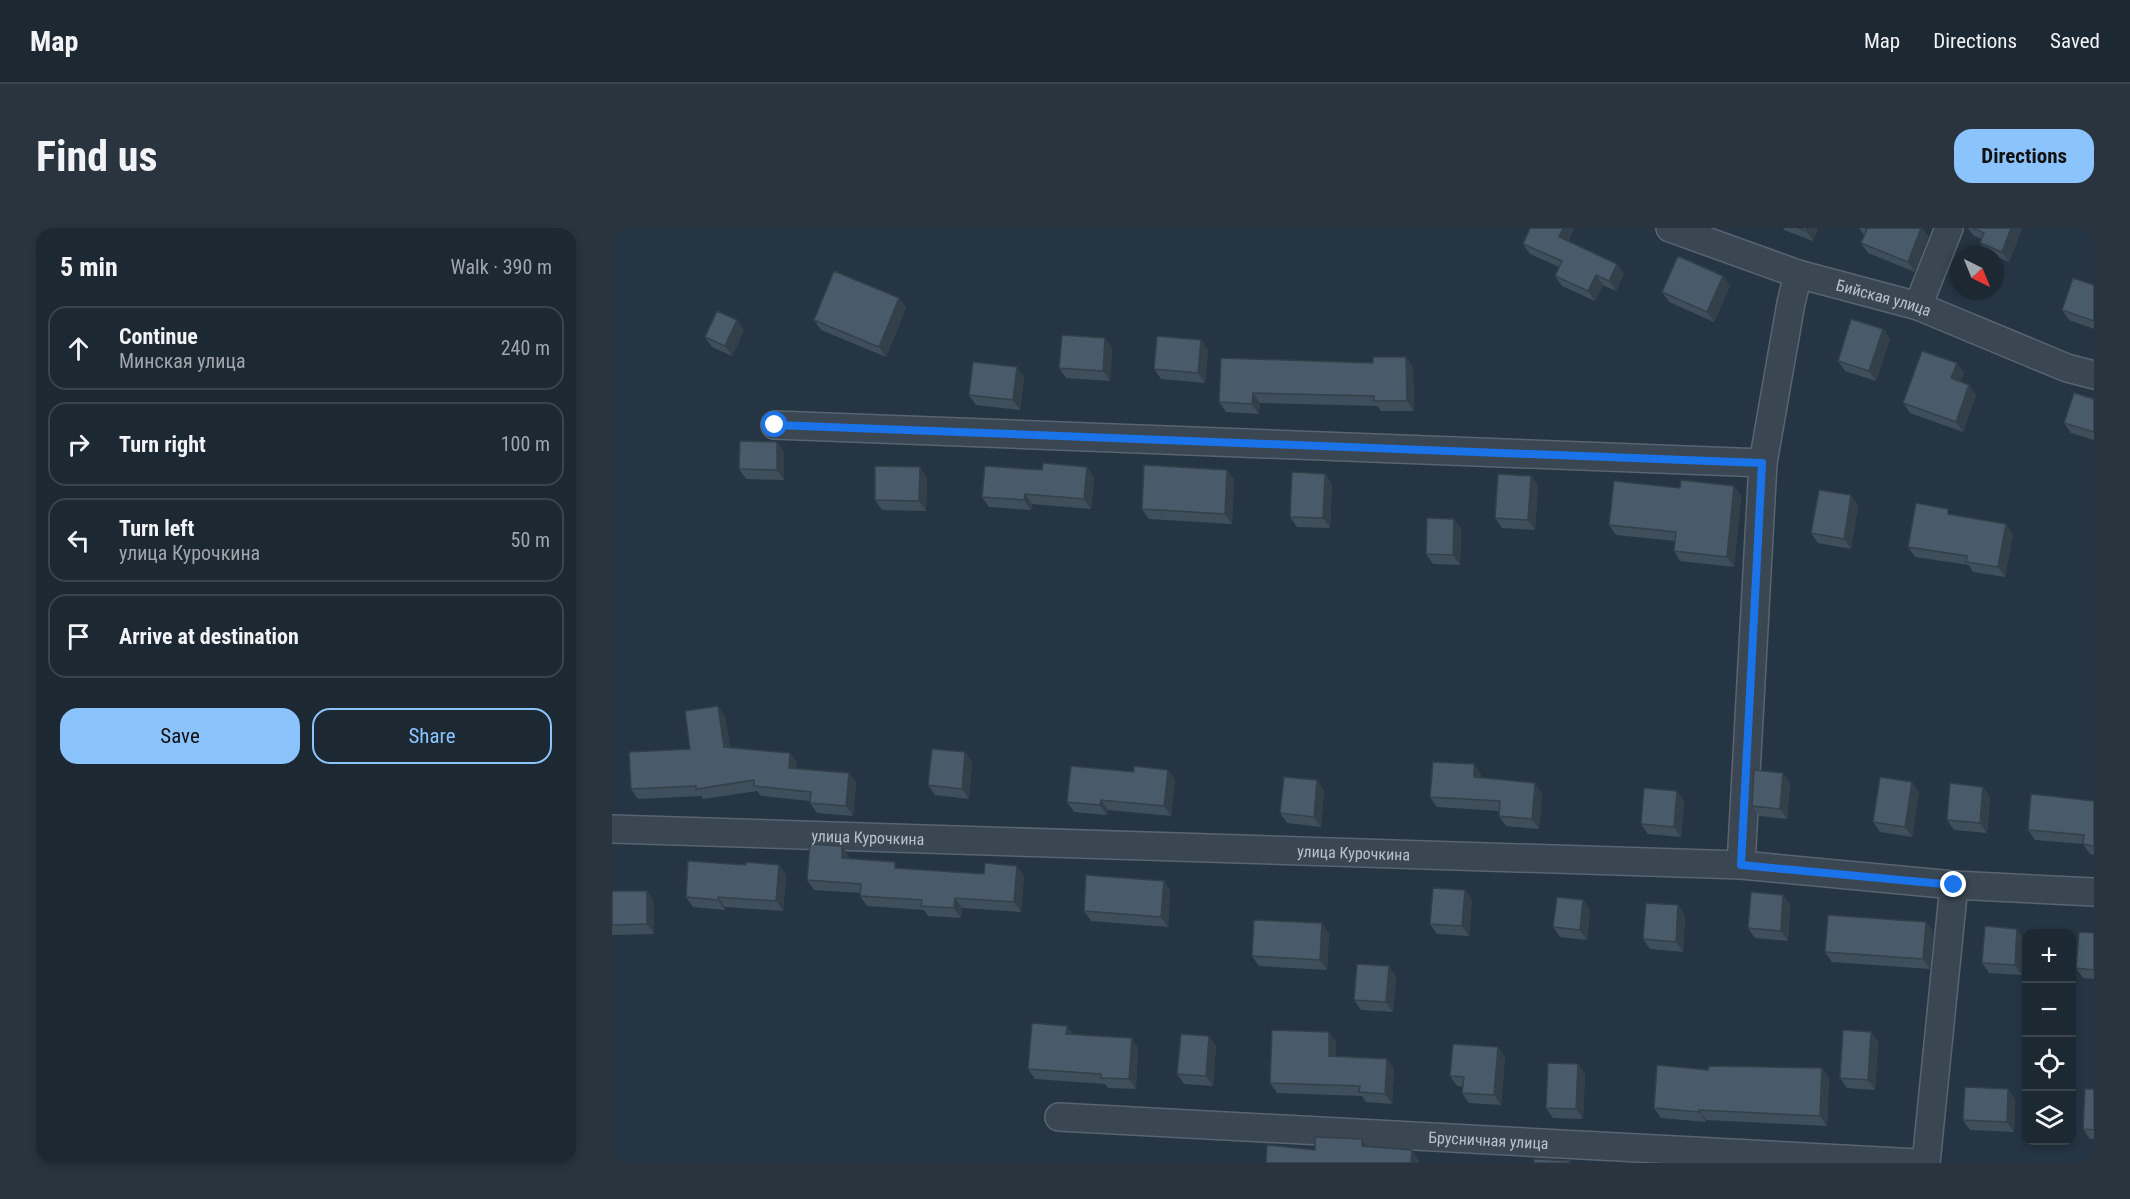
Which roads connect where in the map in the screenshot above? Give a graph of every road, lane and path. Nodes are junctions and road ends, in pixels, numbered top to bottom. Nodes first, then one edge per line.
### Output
1 (1670, 228) edge
2 (1949, 228) edge
3 (1798, 274) junction
4 (1918, 306) junction
5 (2094, 375) edge
6 (775, 425) dead end
7 (1762, 463) junction
8 (612, 829) edge
9 (1741, 865) junction
10 (1954, 885) junction
11 (2094, 892) edge
12 (1059, 1117) dead end
13 (1918, 1163) edge
14 (1926, 1163) edge

1 - 3 street, Бийская улица
2 - 4 street
3 - 4 street, Бийская улица
3 - 7 street
4 - 5 street, Бийская улица
6 - 7 street
7 - 9 street
8 - 9 street, улица Курочкина
9 - 10 street, улица Курочкина
10 - 11 street, улица Курочкина
10 - 14 street
12 - 13 street, Брусничная улица

